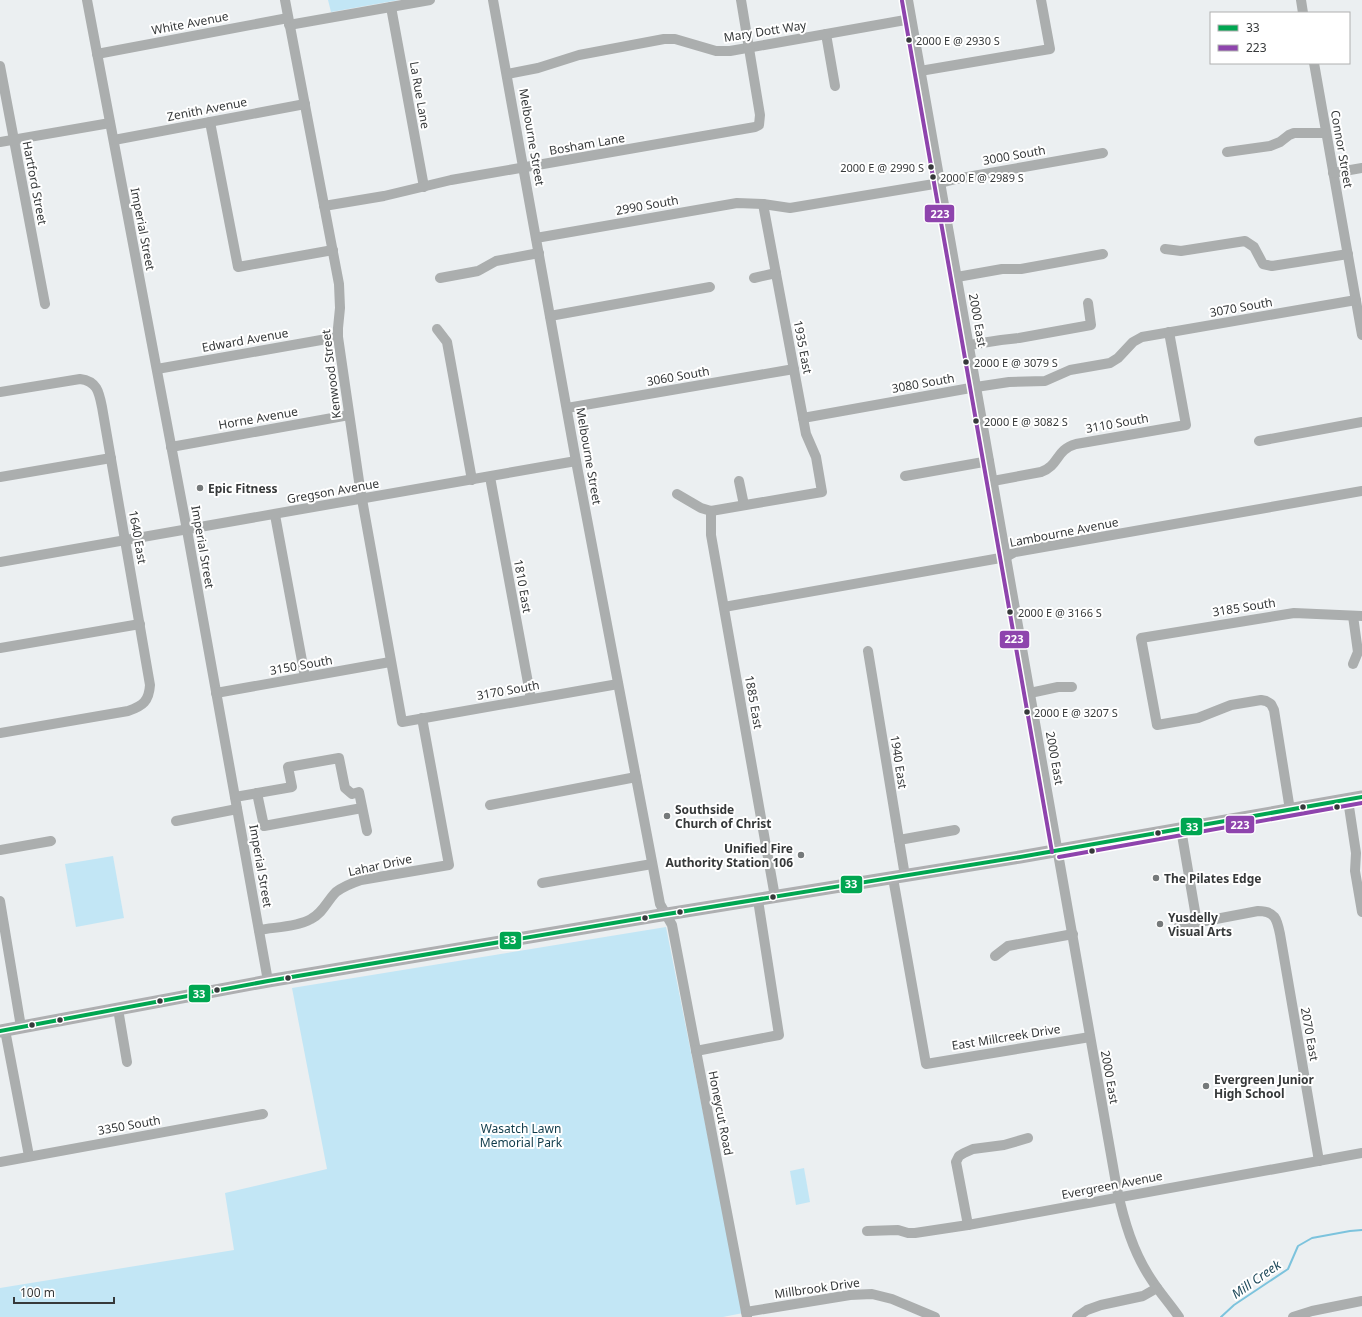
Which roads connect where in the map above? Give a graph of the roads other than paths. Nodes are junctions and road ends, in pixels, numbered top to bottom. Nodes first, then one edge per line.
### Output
1 (87, 0) edge
2 (285, 0) edge
3 (430, 0) edge
4 (493, 0) edge
5 (741, 0) edge
6 (908, 0) edge
7 (1041, 0) edge
8 (1301, 0) edge
9 (391, 7) junction
10 (1303, 12) edge
11 (911, 19) junction
12 (288, 21) junction
13 (826, 34) junction
14 (749, 48) junction
15 (97, 54) junction
16 (1314, 64) edge
17 (0, 66) edge
18 (920, 72) junction
19 (507, 74) junction
20 (835, 86) dead end
21 (304, 104) junction
22 (210, 122) junction
23 (110, 123) junction
24 (1325, 129) junction
25 (14, 139) junction
26 (114, 140) junction
27 (0, 142) edge
28 (1103, 152) dead end
29 (1227, 152) dead end
30 (524, 168) junction
31 (1362, 168) edge
32 (1333, 173) junction
33 (940, 183) junction
34 (424, 187) junction
35 (763, 204) junction
36 (324, 206) junction
37 (536, 238) junction
38 (1165, 249) dead end
39 (333, 250) junction
40 (539, 253) junction
41 (1103, 254) dead end
42 (1348, 254) junction
43 (776, 273) junction
44 (957, 277) junction
45 (440, 278) dead end
46 (754, 278) dead end
47 (710, 287) dead end
48 (1356, 300) junction
49 (1088, 303) dead end
50 (45, 304) dead end
51 (550, 316) junction
52 (437, 329) dead end
53 (1169, 332) junction
54 (1362, 334) edge
55 (338, 336) junction
56 (1133, 342) joint
57 (969, 345) junction
58 (157, 369) junction
59 (794, 369) junction
60 (976, 387) junction
61 (0, 392) edge
62 (567, 408) junction
63 (349, 415) junction
64 (803, 418) junction
65 (1362, 422) edge
66 (1259, 441) dead end
67 (171, 447) junction
68 (112, 458) junction
69 (576, 461) junction
70 (989, 461) junction
71 (905, 476) dead end
72 (0, 477) edge
73 (490, 477) junction
74 (472, 480) junction
75 (739, 481) dead end
76 (993, 481) junction
77 (1362, 491) edge
78 (677, 494) dead end
79 (362, 499) junction
80 (744, 505) junction
81 (711, 511) junction
82 (275, 515) junction
83 (187, 530) junction
84 (126, 541) junction
85 (1006, 557) junction
86 (0, 562) edge
87 (724, 607) junction
88 (1357, 616) edge
89 (140, 624) junction
90 (0, 648) edge
91 (868, 651) dead end
92 (390, 662) junction
93 (1353, 664) dead end
94 (305, 677) junction
95 (618, 684) junction
96 (1072, 687) dead end
97 (1030, 692) junction
98 (216, 693) junction
99 (531, 699) junction
100 (422, 718) junction
101 (402, 722) joint
102 (0, 733) edge
103 (636, 777) junction
104 (258, 793) junction
105 (235, 797) junction
106 (1362, 797) edge
107 (1348, 800) junction
108 (490, 805) dead end
109 (362, 808) junction
110 (237, 809) junction
111 (1290, 810) junction
112 (176, 821) dead end
113 (1180, 829) junction
114 (366, 830) dead end
115 (954, 830) dead end
116 (899, 840) junction
117 (52, 841) dead end
118 (0, 850) edge
119 (1058, 851) junction
120 (1356, 853) junction
121 (1362, 862) edge
122 (652, 864) junction
123 (899, 877) junction
124 (542, 883) dead end
125 (775, 897) junction
126 (758, 900) junction
127 (0, 901) edge
128 (1362, 912) edge
129 (666, 915) junction
130 (1197, 923) junction
131 (1179, 926) dead end
132 (259, 930) junction
133 (1073, 934) junction
134 (995, 956) dead end
135 (268, 981) junction
136 (118, 1009) junction
137 (21, 1027) junction
138 (2, 1030) edge
139 (1090, 1036) junction
140 (696, 1051) junction
141 (127, 1062) dead end
142 (926, 1064) joint
143 (263, 1114) dead end
144 (1028, 1138) dead end
145 (1362, 1153) edge
146 (29, 1156) junction
147 (1319, 1161) junction
148 (0, 1162) edge
149 (1119, 1197) junction
150 (968, 1225) junction
151 (867, 1231) dead end
152 (1157, 1288) junction
153 (1362, 1302) edge
154 (746, 1315) edge
155 (935, 1317) edge
156 (1076, 1317) edge
157 (1179, 1317) edge
158 (1293, 1317) edge

1 - 15 street, Imperial Street
2 - 12 street, Kenwood Street
3 - 9 street, White Avenue
4 - 19 street, Melbourne Street
5 - 14 street
6 - 11 street, 2000 East
7 - 18 street
8 - 10 street
9 - 12 street, White Avenue
9 - 34 street, La Rue Lane
11 - 13 street, Mary Dott Way
11 - 18 street, 2000 East
12 - 15 street, White Avenue
12 - 21 street, Kenwood Street
13 - 14 street, Mary Dott Way
13 - 20 street
14 - 19 street, Mary Dott Way
14 - 30 street, Bosham Lane
15 - 23 street, Imperial Street
16 - 24 street, Connor Street
17 - 25 street, Hartford Street
18 - 33 street, 2000 East
19 - 30 street, Melbourne Street
21 - 22 street, Zenith Avenue
21 - 36 street, Kenwood Street
22 - 26 street, Zenith Avenue
22 - 39 street
23 - 25 street
23 - 26 street, Imperial Street
24 - 29 street
24 - 32 street, Connor Street
25 - 27 street
25 - 50 street, Hartford Street
26 - 58 street, Imperial Street
28 - 33 street, 3000 South
30 - 34 street, Bosham Lane
30 - 37 street, Melbourne Street
31 - 32 street
32 - 42 street, Connor Street
33 - 35 street, 3000 South
33 - 44 street, 2000 East
34 - 36 street, Bosham Lane
35 - 37 street, 2990 South
35 - 43 street, 1935 East
36 - 39 street, Kenwood Street
37 - 40 street, Melbourne Street
38 - 42 street
39 - 55 street, Kenwood Street
40 - 45 street
40 - 51 street, Melbourne Street
41 - 44 street
42 - 48 street, Connor Street
43 - 46 street
43 - 59 street, 1935 East
44 - 57 street, 2000 East
47 - 51 street
48 - 53 street, 3070 South
48 - 54 street, Connor Street
49 - 57 street
51 - 62 street, Melbourne Street
52 - 74 street
53 - 56 street, 3070 South
53 - 76 street, 3110 South
55 - 58 street, Edward Avenue
55 - 63 street, Kenwood Street
56 - 60 street, 3080 South
57 - 60 street, 2000 East
58 - 67 street, Imperial Street
59 - 62 street, 3060 South
59 - 64 street, 1935 East
60 - 64 street, 3080 South
60 - 70 street, 2000 East
61 - 68 street, 1640 East
62 - 69 street, Melbourne Street
63 - 67 street, Horne Avenue
63 - 79 street, Kenwood Street
64 - 80 street, 1935 East
65 - 66 street
67 - 83 street, Imperial Street
68 - 72 street
68 - 84 street, 1640 East
69 - 73 street, Gregson Avenue
69 - 95 street, Melbourne Street
70 - 71 street
70 - 76 street, 2000 East
73 - 74 street, Gregson Avenue
73 - 99 street, 1810 East
74 - 79 street, Gregson Avenue
75 - 80 street
76 - 85 street, 2000 East
77 - 85 street, Lambourne Avenue
78 - 81 street
79 - 82 street, Gregson Avenue
79 - 92 street, Kenwood Street
80 - 81 street
81 - 87 street, 1885 East
82 - 83 street, Gregson Avenue
82 - 94 street
83 - 84 street, Gregson Avenue
83 - 98 street, Imperial Street
84 - 86 street, Gregson Avenue
84 - 89 street, 1640 East
85 - 87 street, Lambourne Avenue
85 - 97 street, 2000 East
87 - 125 street, 1885 East
88 - 93 street
88 - 111 street, 3185 South
89 - 90 street
89 - 102 street, 1640 East
91 - 116 street, 1940 East
92 - 94 street, 3150 South
92 - 101 street, Kenwood Street
94 - 98 street, 3150 South
95 - 99 street, 3170 South
95 - 103 street, Melbourne Street
96 - 97 street
97 - 119 street, 2000 East
98 - 105 street, Imperial Street
99 - 100 street, 3170 South
100 - 101 street, 3170 South
100 - 132 street, Lahar Drive
103 - 108 street
103 - 122 street, Melbourne Street
104 - 105 street
104 - 109 street
104 - 109 street
105 - 110 street, Imperial Street
106 - 107 main road
107 - 111 main road
107 - 120 street
109 - 114 street
110 - 112 street
110 - 132 street, Imperial Street
111 - 113 main road
113 - 119 main road
113 - 130 street
115 - 116 street
116 - 123 street, 1940 East
117 - 118 street
119 - 123 main road
119 - 133 street, 2000 East
120 - 121 street
120 - 128 street
122 - 124 street
122 - 129 street, Melbourne Street
123 - 125 main road
123 - 142 street, 1940 East
125 - 126 main road
126 - 129 main road
126 - 140 street
127 - 137 street
129 - 135 main road
129 - 140 street, Honeycut Road
130 - 131 street
130 - 147 street, 2070 East
132 - 135 street, Imperial Street
133 - 134 street
133 - 139 street, 2000 East
135 - 136 main road
136 - 137 main road
136 - 141 street
137 - 138 main road
138 - 146 street
139 - 142 street, East Millcreek Drive
139 - 149 street, 2000 East
140 - 154 street, Honeycut Road
143 - 146 street, 3350 South
144 - 150 street
145 - 147 street, Evergreen Avenue
146 - 148 street, 3350 South
147 - 149 street, Evergreen Avenue
149 - 150 street, Evergreen Avenue
149 - 152 street, 2000 East
150 - 151 street, Evergreen Avenue
152 - 156 street
152 - 157 street, 2000 East
153 - 158 street
154 - 155 street, Millbrook Drive

